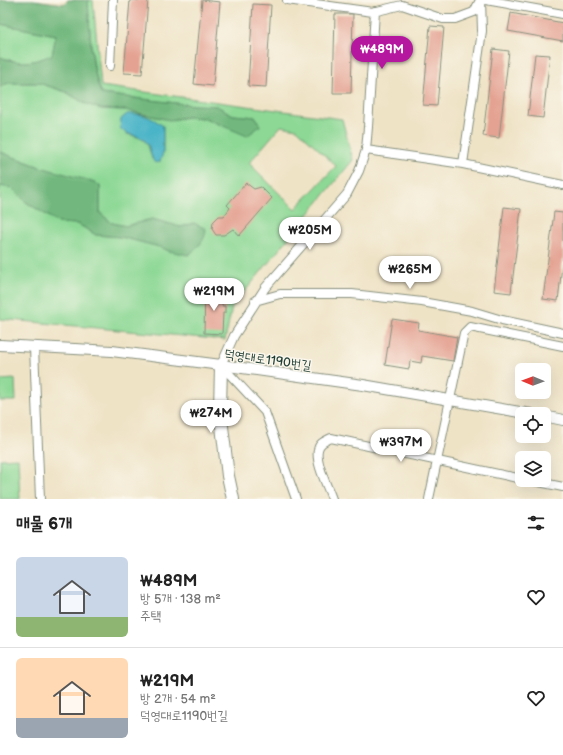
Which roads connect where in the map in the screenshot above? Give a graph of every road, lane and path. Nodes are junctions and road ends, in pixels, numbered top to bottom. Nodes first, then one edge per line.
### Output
1 (113, 0) edge
2 (287, 0) edge
3 (481, 0) edge
4 (486, 0) edge
5 (375, 11) junction
6 (563, 14) edge
7 (110, 66) dead end
8 (366, 150) junction
9 (464, 164) junction
10 (563, 185) edge
11 (256, 301) junction
12 (563, 333) edge
13 (0, 345) edge
14 (563, 346) edge
15 (34, 347) junction
16 (221, 365) junction
17 (451, 400) junction
18 (515, 411) edge
19 (551, 417) edge
20 (563, 420) edge
21 (438, 460) junction
22 (515, 476) edge
23 (551, 485) edge
24 (563, 488) edge
25 (40, 499) edge
26 (233, 499) edge
27 (296, 499) edge
28 (332, 499) edge
29 (429, 499) edge

1 - 7 street
2 - 5 street
3 - 5 street
3 - 9 street
4 - 6 street
5 - 8 street
8 - 9 street
8 - 11 street
9 - 10 street
11 - 12 street
11 - 16 street
13 - 15 street, 덕영대로1190번길
14 - 17 street
15 - 16 street, 덕영대로1190번길
15 - 25 street
16 - 17 street, 덕영대로1190번길
16 - 26 main road
16 - 27 street
17 - 18 street, 덕영대로1190번길
17 - 21 street
19 - 20 street
21 - 22 street
21 - 28 street
21 - 29 street
23 - 24 street

